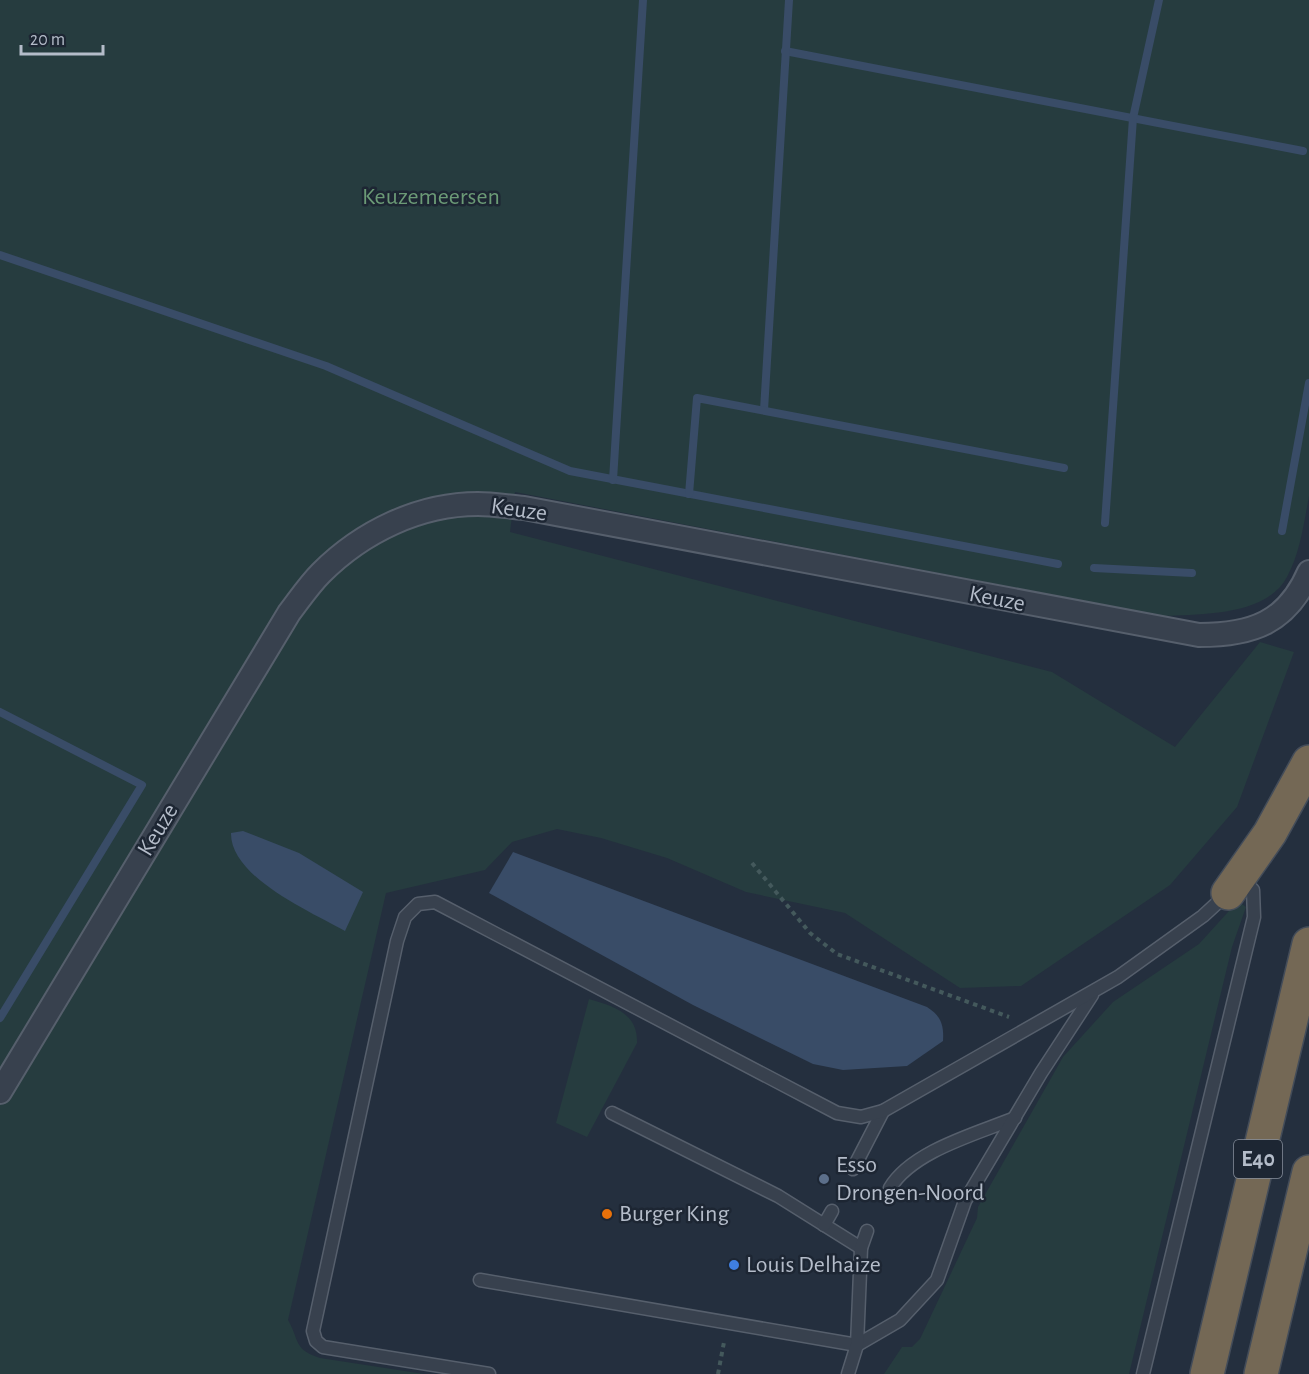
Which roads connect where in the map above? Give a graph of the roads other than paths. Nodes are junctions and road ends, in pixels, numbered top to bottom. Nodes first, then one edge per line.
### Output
1 (1309, 572) edge
2 (1309, 762) edge
3 (1234, 884) junction
4 (1309, 944) edge
5 (1095, 992) junction
6 (0, 1092) edge
7 (883, 1111) junction
8 (612, 1113) dead end
9 (1015, 1118) junction
10 (853, 1169) dead end
11 (1309, 1172) edge
12 (890, 1188) dead end
13 (832, 1211) dead end
14 (824, 1225) junction
15 (867, 1231) dead end
16 (861, 1248) junction
17 (480, 1281) dead end
18 (857, 1345) junction
19 (489, 1374) edge
20 (848, 1374) edge
21 (1143, 1374) edge
22 (1206, 1374) edge
23 (1262, 1374) edge

1 - 6 street, Keuze
2 - 3 highway
3 - 5 lane
3 - 21 lane
4 - 22 highway, E40
5 - 7 lane
5 - 9 lane
7 - 10 lane
7 - 19 lane
8 - 14 lane
9 - 12 lane
9 - 18 lane
11 - 23 highway, E40
13 - 14 lane
14 - 16 lane
15 - 16 lane
16 - 18 lane
17 - 18 lane
18 - 20 lane

